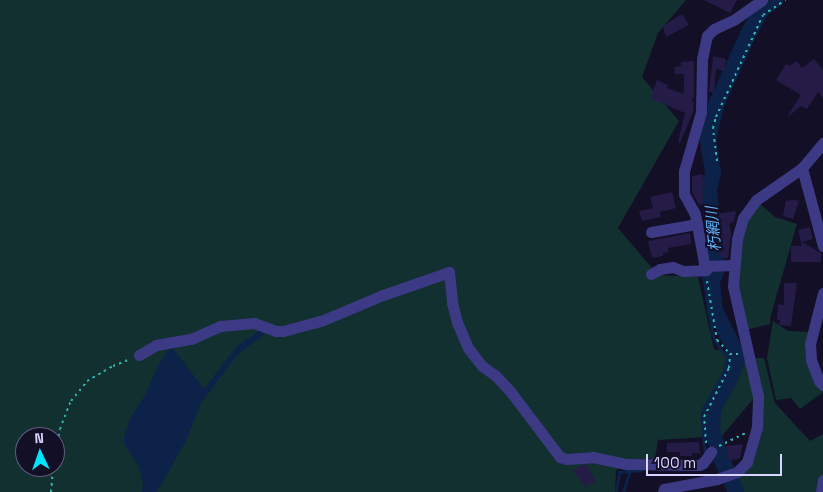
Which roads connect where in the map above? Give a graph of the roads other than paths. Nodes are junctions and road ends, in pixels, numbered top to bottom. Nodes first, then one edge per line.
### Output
1 (762, 0) edge
2 (823, 143) edge
3 (802, 168) junction
4 (695, 224) junction
5 (651, 232) dead end
6 (823, 246) edge
7 (447, 260) dead end
8 (734, 265) junction
9 (709, 268) junction
10 (449, 272) junction
11 (651, 274) dead end
12 (823, 293) edge
13 (139, 355) road end
14 (823, 384) edge
15 (710, 453) road end
16 (823, 480) edge
17 (663, 492) edge
18 (821, 492) edge

1 - 4 street
2 - 3 street
3 - 6 street
3 - 8 street
4 - 5 street
4 - 9 street
7 - 10 street
8 - 9 street
8 - 17 street
9 - 11 street
10 - 13 street
10 - 15 street
12 - 14 street
16 - 18 street

